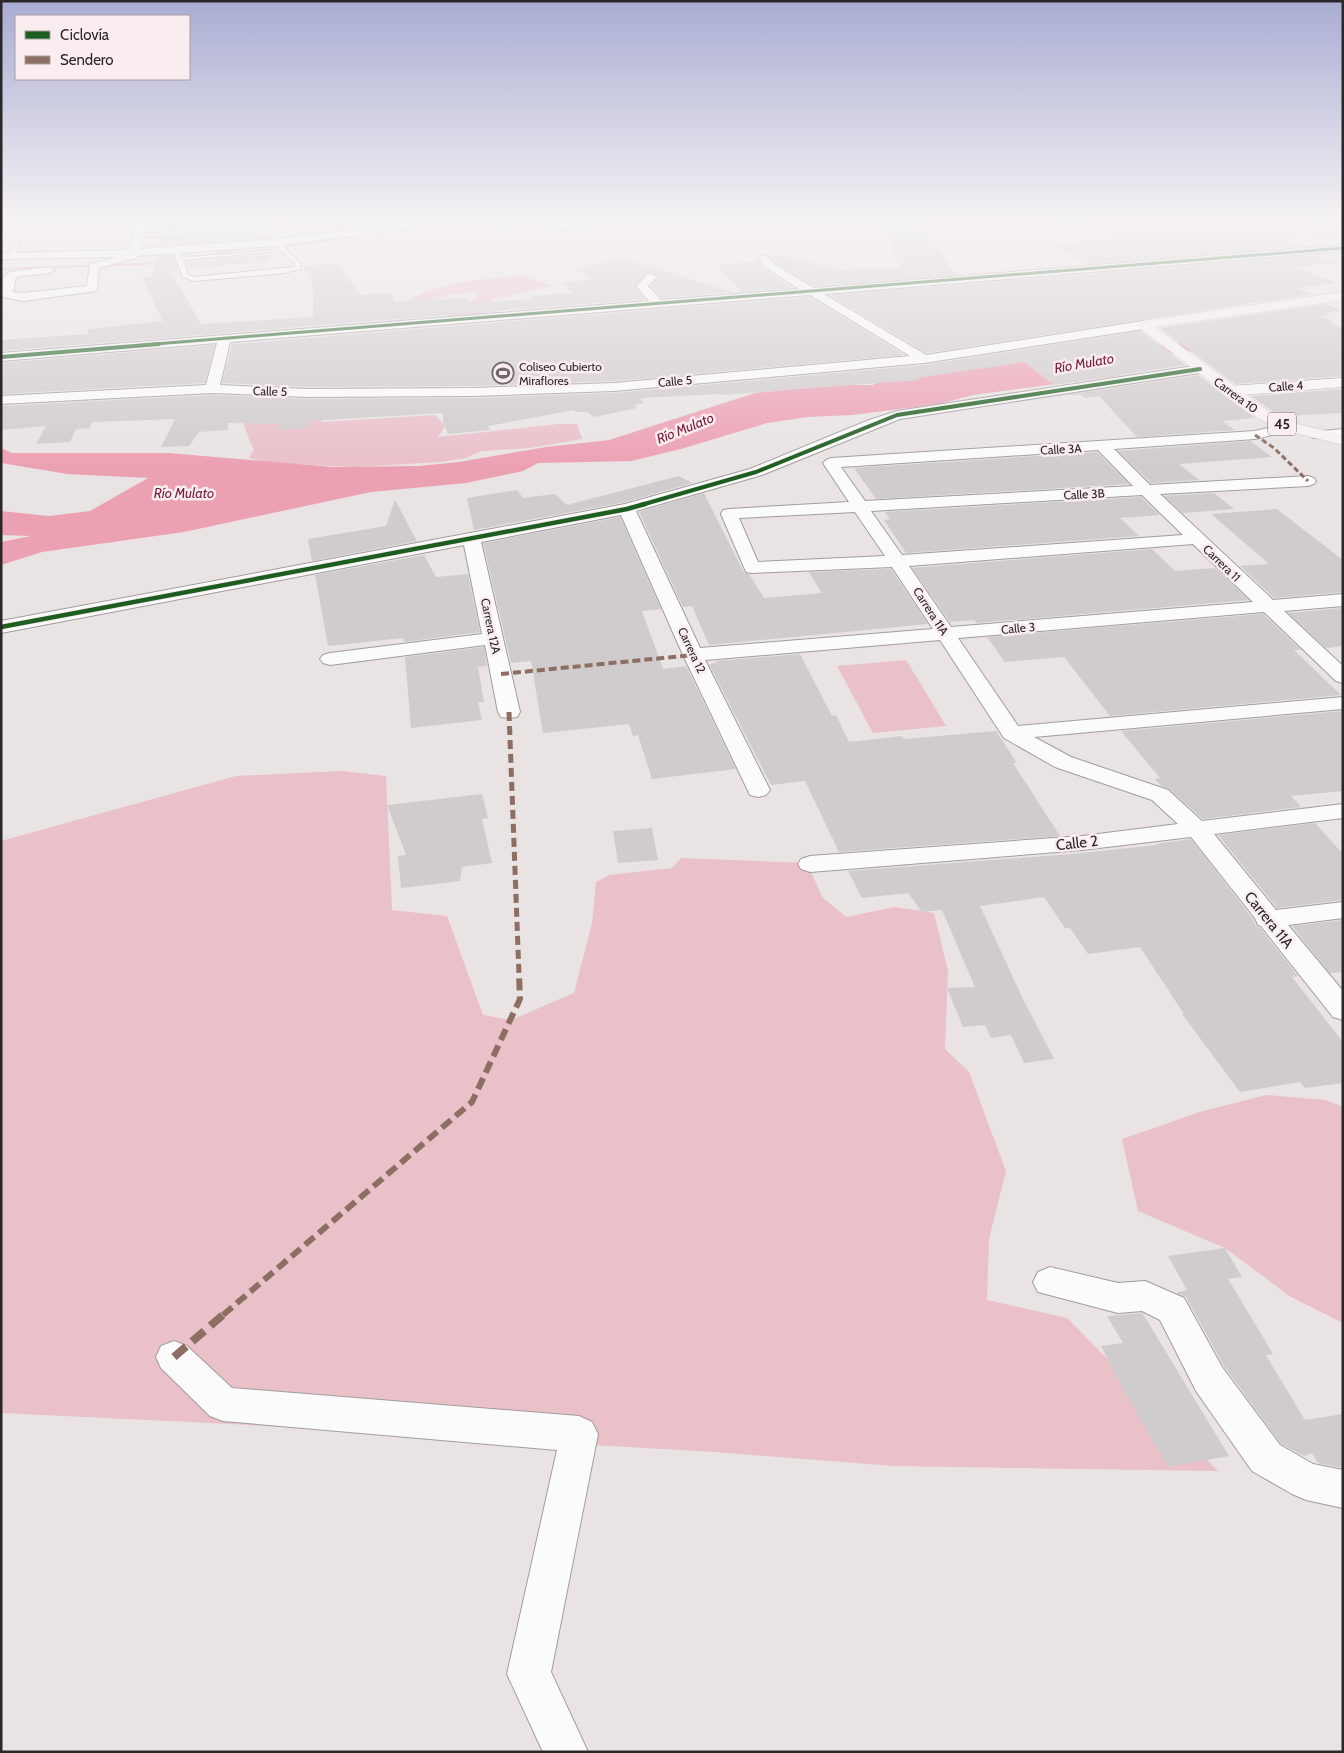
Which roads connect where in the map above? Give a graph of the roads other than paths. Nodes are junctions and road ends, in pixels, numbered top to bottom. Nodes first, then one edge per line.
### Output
1 (648, 303) edge
2 (830, 303) edge
3 (1296, 303) edge
4 (1143, 325) junction
5 (224, 339) junction
6 (1, 358) edge
7 (924, 359) junction
8 (1194, 364) junction
9 (1343, 382) edge
10 (212, 389) junction
11 (1230, 390) junction
12 (1, 400) edge
13 (1289, 427) junction
14 (1343, 433) edge
15 (1318, 435) junction
16 (1343, 440) edge
17 (1104, 446) junction
18 (831, 463) joint
19 (1308, 481) dead end
20 (1147, 491) junction
21 (861, 508) junction
22 (627, 509) junction
23 (1197, 539) junction
24 (472, 540) junction
25 (898, 561) junction
26 (1343, 600) edge
27 (1268, 607) junction
28 (1, 627) edge
29 (946, 634) junction
30 (493, 638) junction
31 (693, 655) junction
32 (330, 658) dead end
33 (1343, 677) edge
34 (1343, 703) edge
35 (510, 712) dead end
36 (1012, 732) junction
37 (758, 790) dead end
38 (1343, 811) edge
39 (1196, 828) junction
40 (810, 864) dead end
41 (1343, 910) edge
42 (1267, 919) junction
43 (1343, 1010) edge
44 (1050, 1282) dead end
45 (174, 1357) dead end
46 (1335, 1487) edge
47 (566, 1752) edge

1 - 5 street
2 - 7 street
3 - 4 main road, Calle 5
4 - 7 street, Calle 5
4 - 8 main road, Carrera 10
5 - 6 street
5 - 10 street
7 - 10 street, Calle 5
8 - 11 main road, Carrera 10
8 - 22 street
9 - 11 main road, Calle 4
10 - 12 street, Calle 5
11 - 13 main road, Carrera 10 / 45
13 - 15 main road, Carrera 10 / 45
13 - 17 street, Calle 3A
14 - 15 street
15 - 16 main road, Carrera 10 / 45
17 - 18 street, Calle 3A
17 - 20 street, Carrera 11
18 - 21 street, Carrera 11A
19 - 20 street, Calle 3B
20 - 21 street, Calle 3B
20 - 23 street, Carrera 11
21 - 25 street, Carrera 11A
21 - 25 street, Calle 3B
22 - 24 street
22 - 31 street, Carrera 12
23 - 25 street
23 - 27 street, Carrera 11
24 - 28 street
24 - 30 street, Carrera 12A
25 - 29 street, Carrera 11A
26 - 27 street, Calle 3
27 - 29 street, Calle 3
27 - 33 street, Carrera 11
29 - 31 street, Calle 3
29 - 36 street, Carrera 11A
30 - 32 street
30 - 35 street, Carrera 12A
31 - 37 street, Carrera 12
34 - 36 street
36 - 39 street, Carrera 11A
38 - 39 street, Calle 2
39 - 40 street, Calle 2
39 - 42 street, Carrera 11A
41 - 42 street
42 - 43 street, Carrera 11A
44 - 46 street
45 - 47 street

